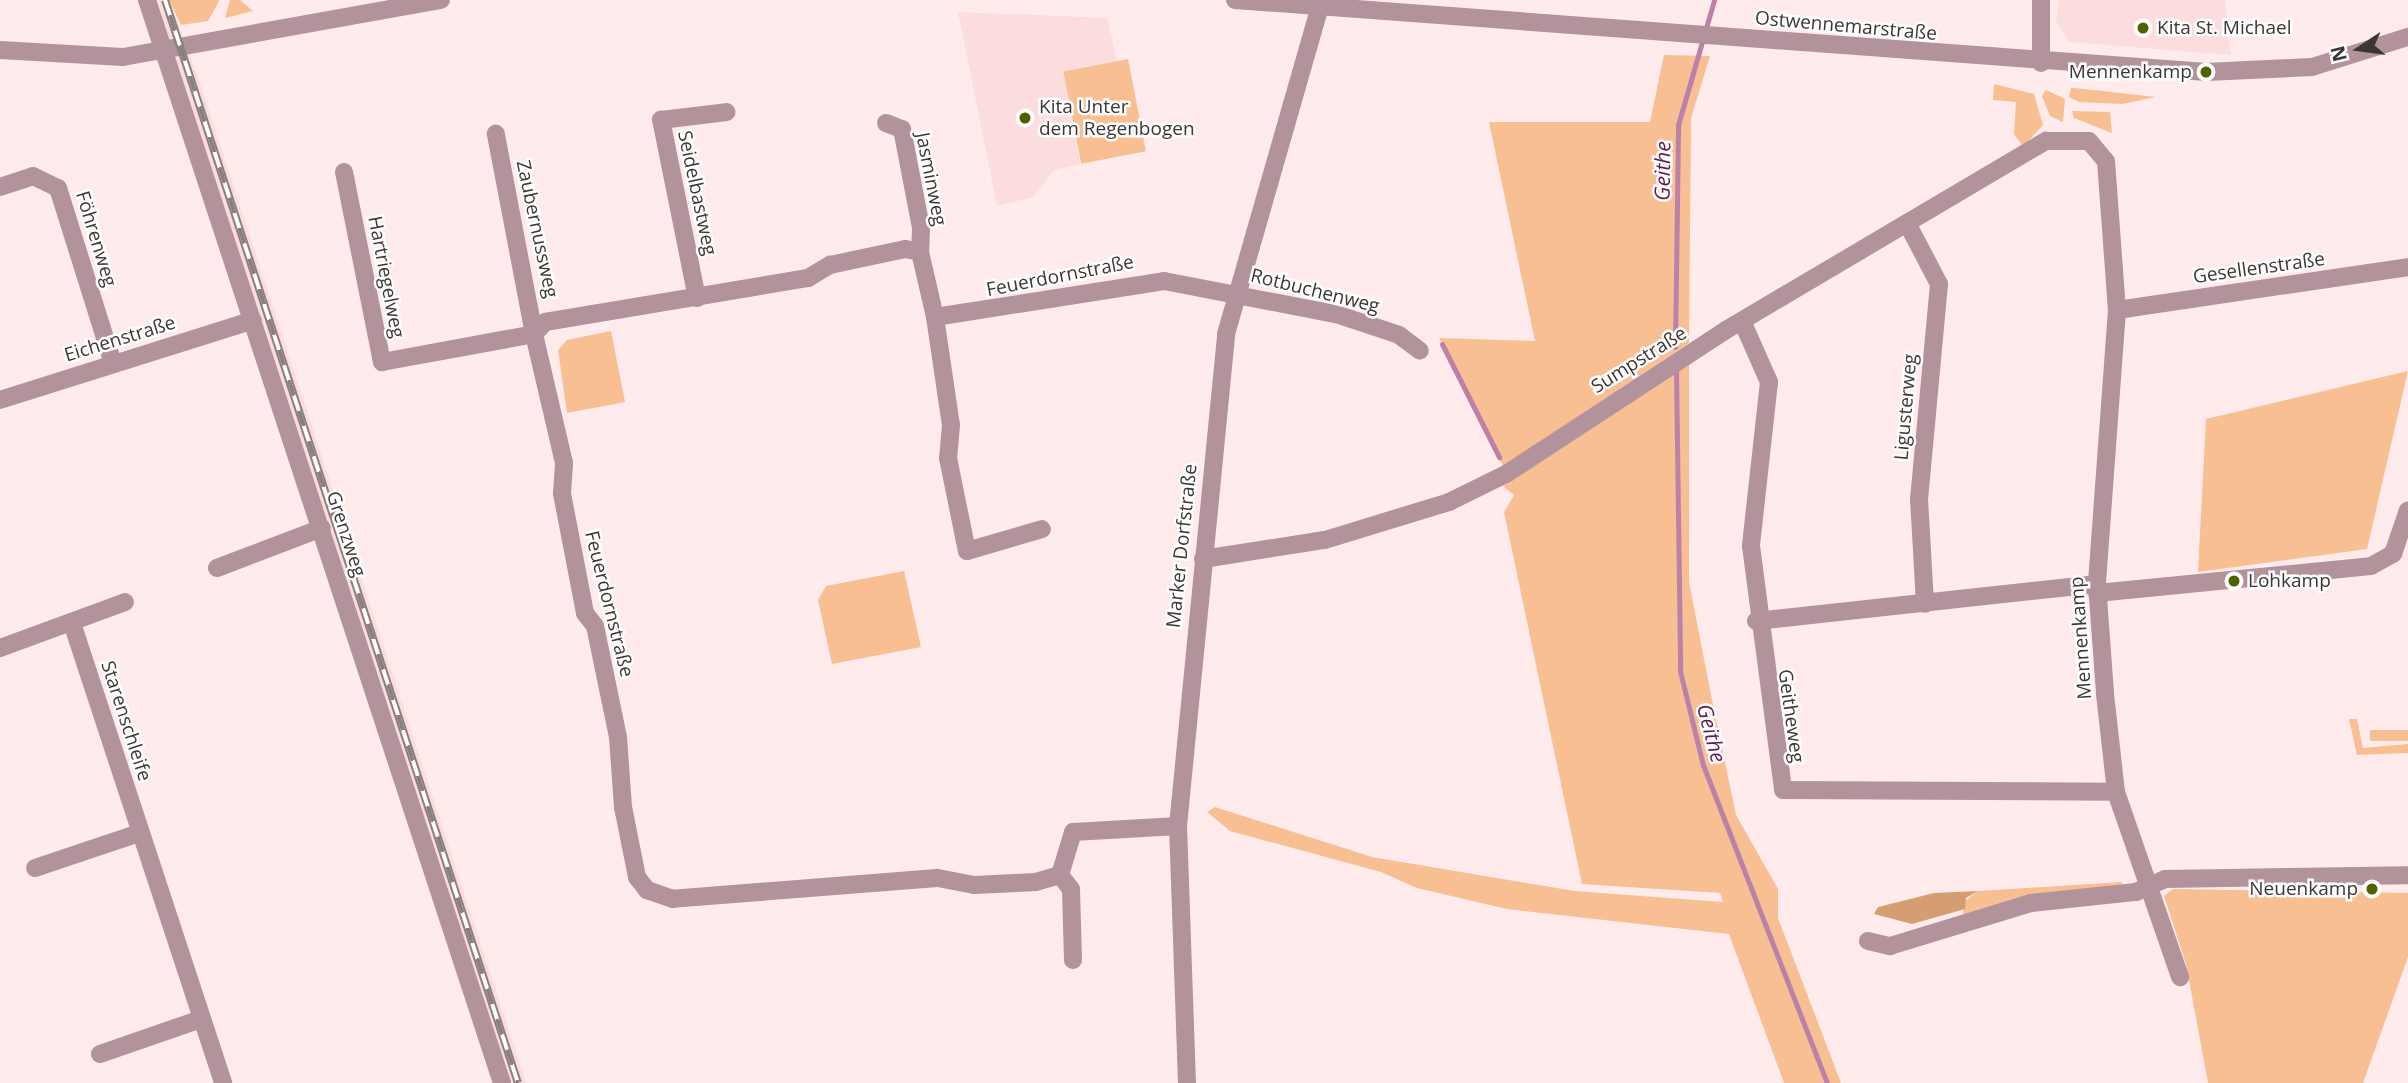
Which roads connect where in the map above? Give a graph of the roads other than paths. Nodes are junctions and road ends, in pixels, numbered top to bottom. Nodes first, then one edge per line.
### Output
1 (147, 0) edge
2 (441, 0) edge
3 (1235, 0) edge
4 (2041, 0) edge
5 (1322, 3) edge
6 (2408, 37) edge
7 (0, 50) edge
8 (164, 53) junction
9 (2042, 63) junction
10 (727, 112) dead end
11 (886, 123) dead end
12 (496, 134) dead end
13 (2074, 137) joint
14 (344, 172) dead end
15 (0, 187) edge
16 (1907, 223) junction
17 (920, 253) junction
18 (2408, 267) edge
19 (1235, 291) junction
20 (697, 298) junction
21 (2117, 310) junction
22 (935, 317) junction
23 (253, 320) junction
24 (1742, 321) junction
25 (534, 334) junction
26 (1420, 351) dead end
27 (113, 363) junction
28 (0, 400) edge
29 (2408, 510) edge
30 (322, 528) junction
31 (1042, 529) dead end
32 (1203, 559) junction
33 (218, 568) dead end
34 (2097, 588) junction
35 (125, 602) dead end
36 (1925, 604) junction
37 (1756, 621) junction
38 (72, 623) junction
39 (0, 648) edge
40 (2116, 792) junction
41 (1178, 825) junction
42 (139, 833) junction
43 (35, 868) dead end
44 (1060, 875) junction
45 (2408, 875) edge
46 (2148, 884) junction
47 (1868, 941) dead end
48 (1073, 960) dead end
49 (2180, 977) dead end
50 (201, 1019) junction
51 (100, 1054) dead end
52 (223, 1083) edge
53 (502, 1083) edge
54 (1186, 1083) edge

1 - 8 street, Grenzweg
2 - 8 street
3 - 5 street, Ostwennemarstraße
4 - 9 street
5 - 9 street, Ostwennemarstraße
5 - 19 street, Marker Dorfstraße
6 - 9 street, Ostwennemarstraße
7 - 8 street
8 - 23 street, Grenzweg
10 - 20 street, Seidelbastweg
11 - 17 street, Jasminweg
12 - 25 street, Zaubernussweg
13 - 16 street, Sumpstraße
13 - 21 street, Mennenkamp
14 - 25 street, Hartriegelweg
15 - 27 street, Föhrenweg
16 - 24 street, Sumpstraße
16 - 36 street, Ligusterweg
17 - 20 street
17 - 22 street
18 - 21 street, Gesellenstraße
19 - 22 street, Feuerdornstraße
19 - 26 street, Rotbuchenweg
19 - 32 street, Marker Dorfstraße
20 - 25 street
21 - 34 street, Mennenkamp
22 - 31 street
23 - 27 street, Eichenstraße
23 - 30 street, Grenzweg
24 - 32 street, Sumpstraße
24 - 37 street, Geitheweg
25 - 44 street, Feuerdornstraße
27 - 28 street, Eichenstraße
29 - 34 street
30 - 33 street
30 - 53 street, Grenzweg
32 - 41 street, Marker Dorfstraße
34 - 36 street
34 - 40 street, Mennenkamp
35 - 38 street
36 - 37 street
37 - 40 street, Geitheweg
38 - 39 street
38 - 42 street, Starenschleife
40 - 46 street, Mennenkamp
41 - 44 street
41 - 54 street, Marker Dorfstraße
42 - 43 street
42 - 50 street, Starenschleife
44 - 48 street
45 - 46 street
46 - 47 street
46 - 49 street, Mennenkamp
50 - 51 street
50 - 52 street, Starenschleife

